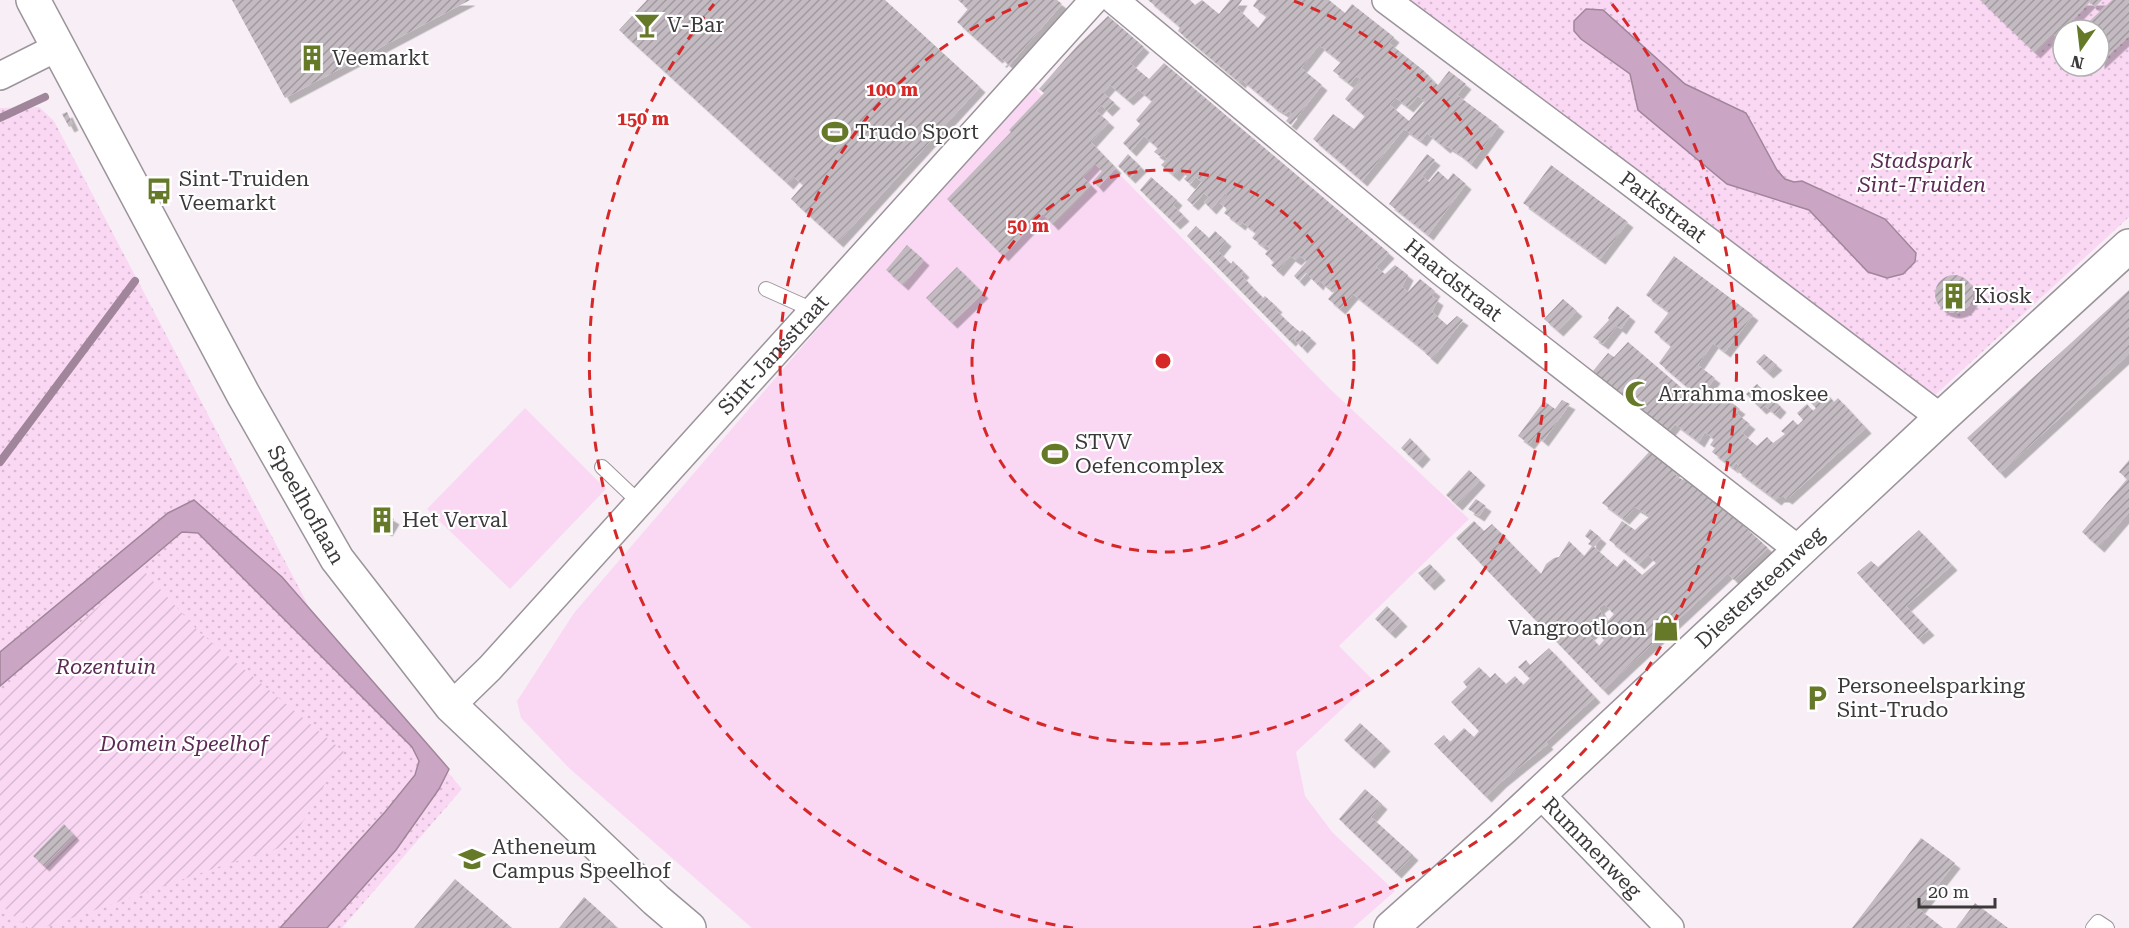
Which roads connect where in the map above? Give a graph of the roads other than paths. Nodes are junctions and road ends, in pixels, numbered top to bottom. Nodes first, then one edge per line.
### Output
1 (33, 0) edge
2 (1094, 0) edge
3 (1114, 0) edge
4 (1386, 0) edge
5 (58, 47) junction
6 (0, 76) edge
7 (2129, 246) edge
8 (766, 289) dead end
9 (813, 310) junction
10 (1941, 418) junction
11 (602, 467) dead end
12 (640, 503) junction
13 (1800, 551) junction
14 (451, 706) junction
15 (1539, 793) junction
16 (1401, 925) edge
17 (689, 928) edge
18 (1670, 928) edge
19 (2093, 928) edge
20 (2107, 928) edge

1 - 5 street, Speelhoflaan
2 - 9 street, Sint-Jansstraat
3 - 13 street, Haardstraat
4 - 10 street, Parkstraat
5 - 6 street
5 - 14 street, Speelhoflaan
7 - 10 street, Diestersteenweg
8 - 9 lane
9 - 12 street, Sint-Jansstraat
10 - 13 street, Diestersteenweg
11 - 12 lane
12 - 14 street, Sint-Jansstraat
13 - 15 street, Diestersteenweg
14 - 17 street, Speelhoflaan
15 - 16 street, Diestersteenweg
15 - 18 street, Rummenweg
19 - 20 lane

